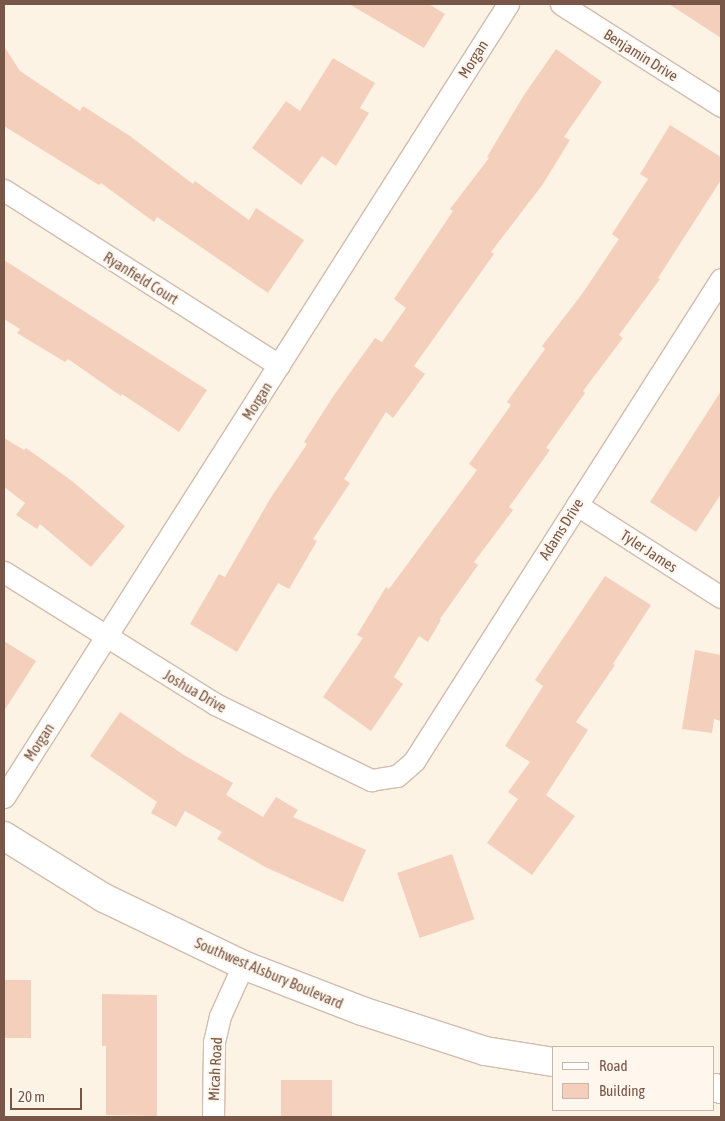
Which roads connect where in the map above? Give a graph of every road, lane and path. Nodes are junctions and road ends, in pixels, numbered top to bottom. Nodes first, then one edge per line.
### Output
1 (508, 4) edge
2 (560, 4) edge
3 (721, 106) edge
4 (4, 190) edge
5 (721, 279) edge
6 (279, 365) junction
7 (577, 505) junction
8 (4, 572) edge
9 (721, 597) edge
10 (107, 638) junction
11 (398, 776) joint
12 (4, 797) edge
13 (4, 836) edge
14 (243, 966) junction
15 (552, 1062) edge
16 (213, 1117) edge

1 - 6 street, Morgan
2 - 3 street, Benjamin Drive
4 - 6 street, Ryanfield Court
5 - 7 street, Adams Drive
6 - 10 street, Morgan
7 - 9 street, Tyler James
7 - 11 street, Adams Drive
8 - 10 street, Joshua Drive
10 - 11 street, Joshua Drive
10 - 12 street, Morgan
13 - 14 main road, Southwest Alsbury Boulevard
14 - 15 main road, Southwest Alsbury Boulevard
14 - 16 street, Micah Road

